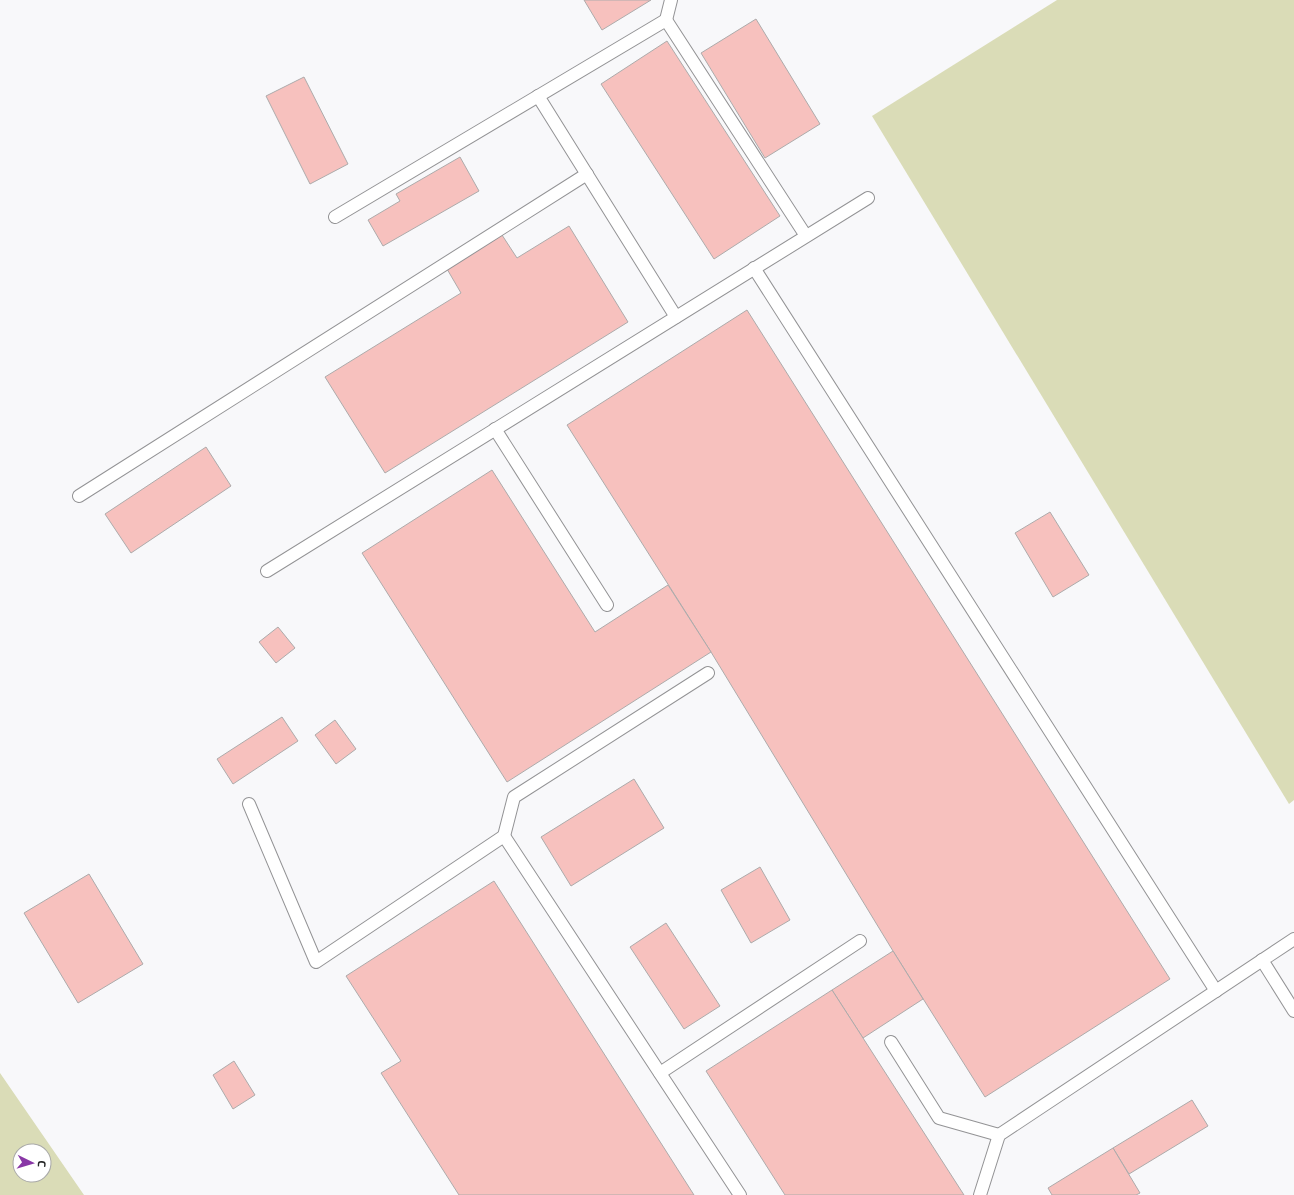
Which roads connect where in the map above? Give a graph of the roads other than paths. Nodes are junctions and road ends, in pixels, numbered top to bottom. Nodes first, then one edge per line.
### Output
1 (671, 0) edge
2 (666, 20) junction
3 (538, 96) junction
4 (587, 174) junction
5 (868, 198) dead end
6 (335, 217) dead end
7 (806, 236) junction
8 (754, 268) junction
9 (676, 317) junction
10 (495, 429) junction
11 (79, 496) dead end
12 (267, 570) dead end
13 (608, 605) dead end
14 (708, 673) dead end
15 (249, 804) dead end
16 (504, 836) junction
17 (1294, 939) edge
18 (860, 942) dead end
19 (1262, 960) junction
20 (1216, 991) junction
21 (1294, 1012) edge
22 (890, 1042) dead end
23 (660, 1073) junction
24 (999, 1135) junction
25 (740, 1195) edge
26 (980, 1195) edge

1 - 2 lane
2 - 3 lane
2 - 7 lane
3 - 4 lane
3 - 6 lane
4 - 9 lane
4 - 11 lane
5 - 7 lane
7 - 8 lane
8 - 9 lane
8 - 20 lane
9 - 10 lane
10 - 12 lane
10 - 13 lane
14 - 16 lane
15 - 16 lane
16 - 23 lane
17 - 19 lane
18 - 23 lane
19 - 20 lane
19 - 21 lane
20 - 24 lane
22 - 24 lane
23 - 25 lane
24 - 26 lane

